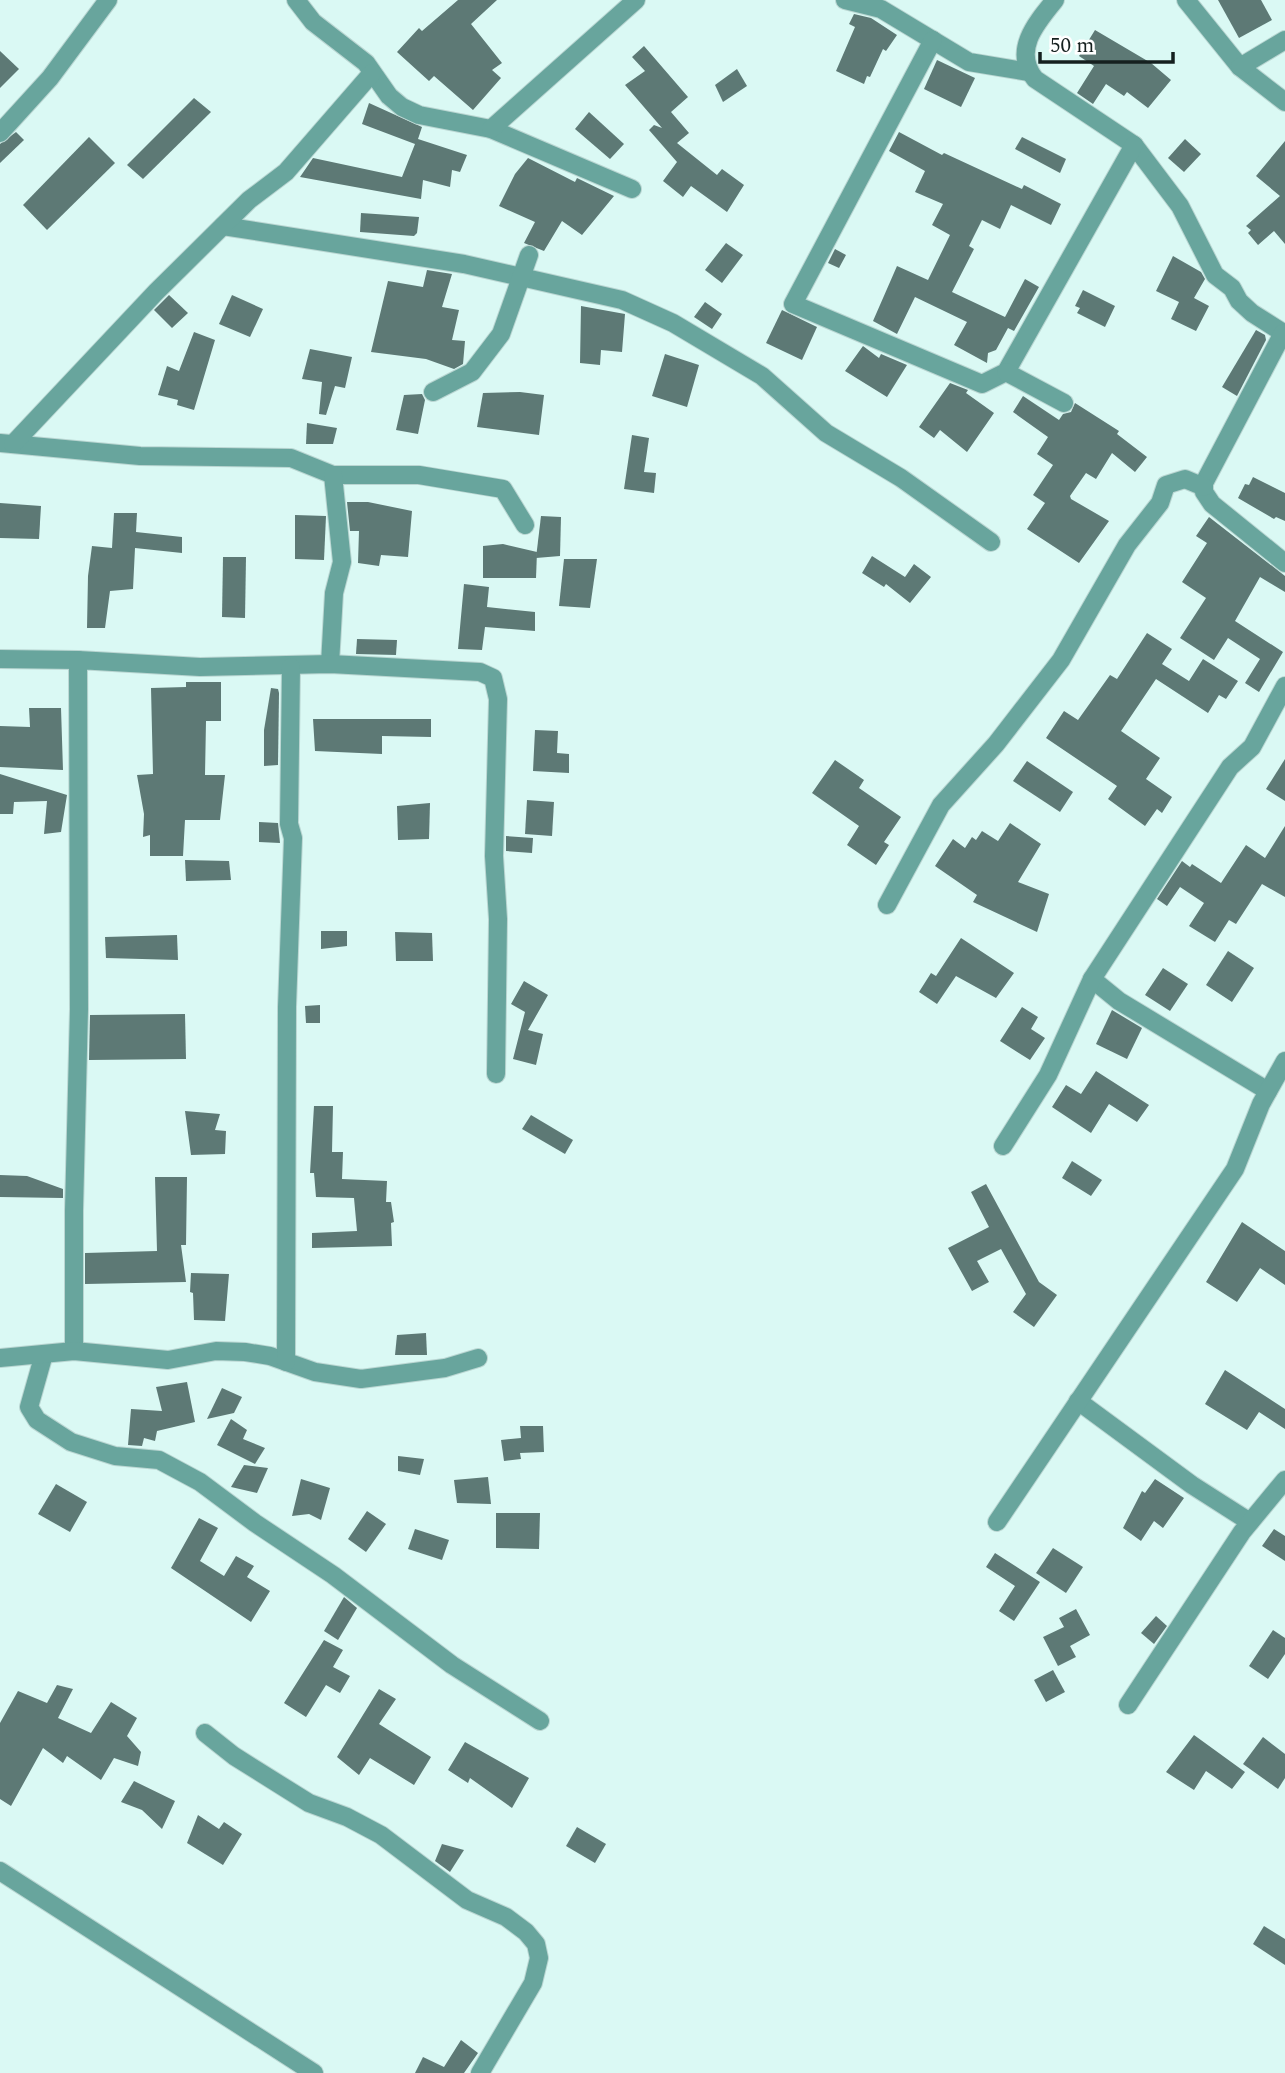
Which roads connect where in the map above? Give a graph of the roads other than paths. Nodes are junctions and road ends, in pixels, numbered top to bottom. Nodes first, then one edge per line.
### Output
1 (108, 0) edge
2 (296, 0) edge
3 (636, 0) edge
4 (845, 0) edge
5 (1055, 0) edge
6 (1186, 0) edge
7 (933, 40) junction
8 (1285, 40) edge
9 (1240, 67) junction
10 (1030, 72) junction
11 (372, 73) junction
12 (1285, 102) edge
13 (491, 129) junction
14 (0, 133) edge
15 (1134, 145) junction
16 (632, 189) dead end
17 (223, 226) junction
18 (529, 255) dead end
19 (521, 276) junction
20 (1284, 333) edge
21 (1006, 372) junction
22 (433, 392) dead end
23 (1064, 403) dead end
24 (6, 443) edge
25 (333, 475) junction
26 (1204, 487) junction
27 (525, 525) dead end
28 (991, 542) dead end
29 (1285, 563) edge
30 (0, 659) edge
31 (78, 660) junction
32 (330, 664) junction
33 (291, 667) junction
34 (1285, 686) edge
35 (887, 905) dead end
36 (1092, 979) junction
37 (1285, 1061) edge
38 (496, 1074) dead end
39 (1268, 1091) junction
40 (1003, 1146) dead end
41 (74, 1351) junction
42 (44, 1354) junction
43 (0, 1358) edge
44 (478, 1358) dead end
45 (286, 1362) junction
46 (1079, 1401) junction
47 (1285, 1480) edge
48 (997, 1522) dead end
49 (1250, 1522) junction
50 (1128, 1704) dead end
51 (540, 1721) dead end
52 (205, 1733) dead end
53 (0, 1871) edge
54 (314, 2073) edge
55 (480, 2073) edge

1 - 14 street
2 - 11 street
3 - 13 street
4 - 7 street
5 - 10 street
6 - 9 street
7 - 10 street
7 - 21 street
8 - 9 street
9 - 12 street
10 - 15 street
11 - 13 street
11 - 17 street
13 - 16 street
15 - 20 street
15 - 21 street
17 - 19 street
17 - 24 street
18 - 19 street
19 - 22 street
19 - 28 street
20 - 26 street
21 - 23 street
24 - 25 street
25 - 27 street
25 - 32 street
26 - 29 street
26 - 35 street
30 - 31 street
31 - 33 street
31 - 41 street
32 - 33 street
32 - 38 street
33 - 45 street
34 - 36 street
36 - 39 street
36 - 40 street
37 - 39 street
39 - 46 street
41 - 42 street
41 - 45 street
42 - 43 street
42 - 51 street
44 - 45 street
46 - 48 street
46 - 49 street
47 - 49 street
49 - 50 street
52 - 55 street
53 - 54 street

